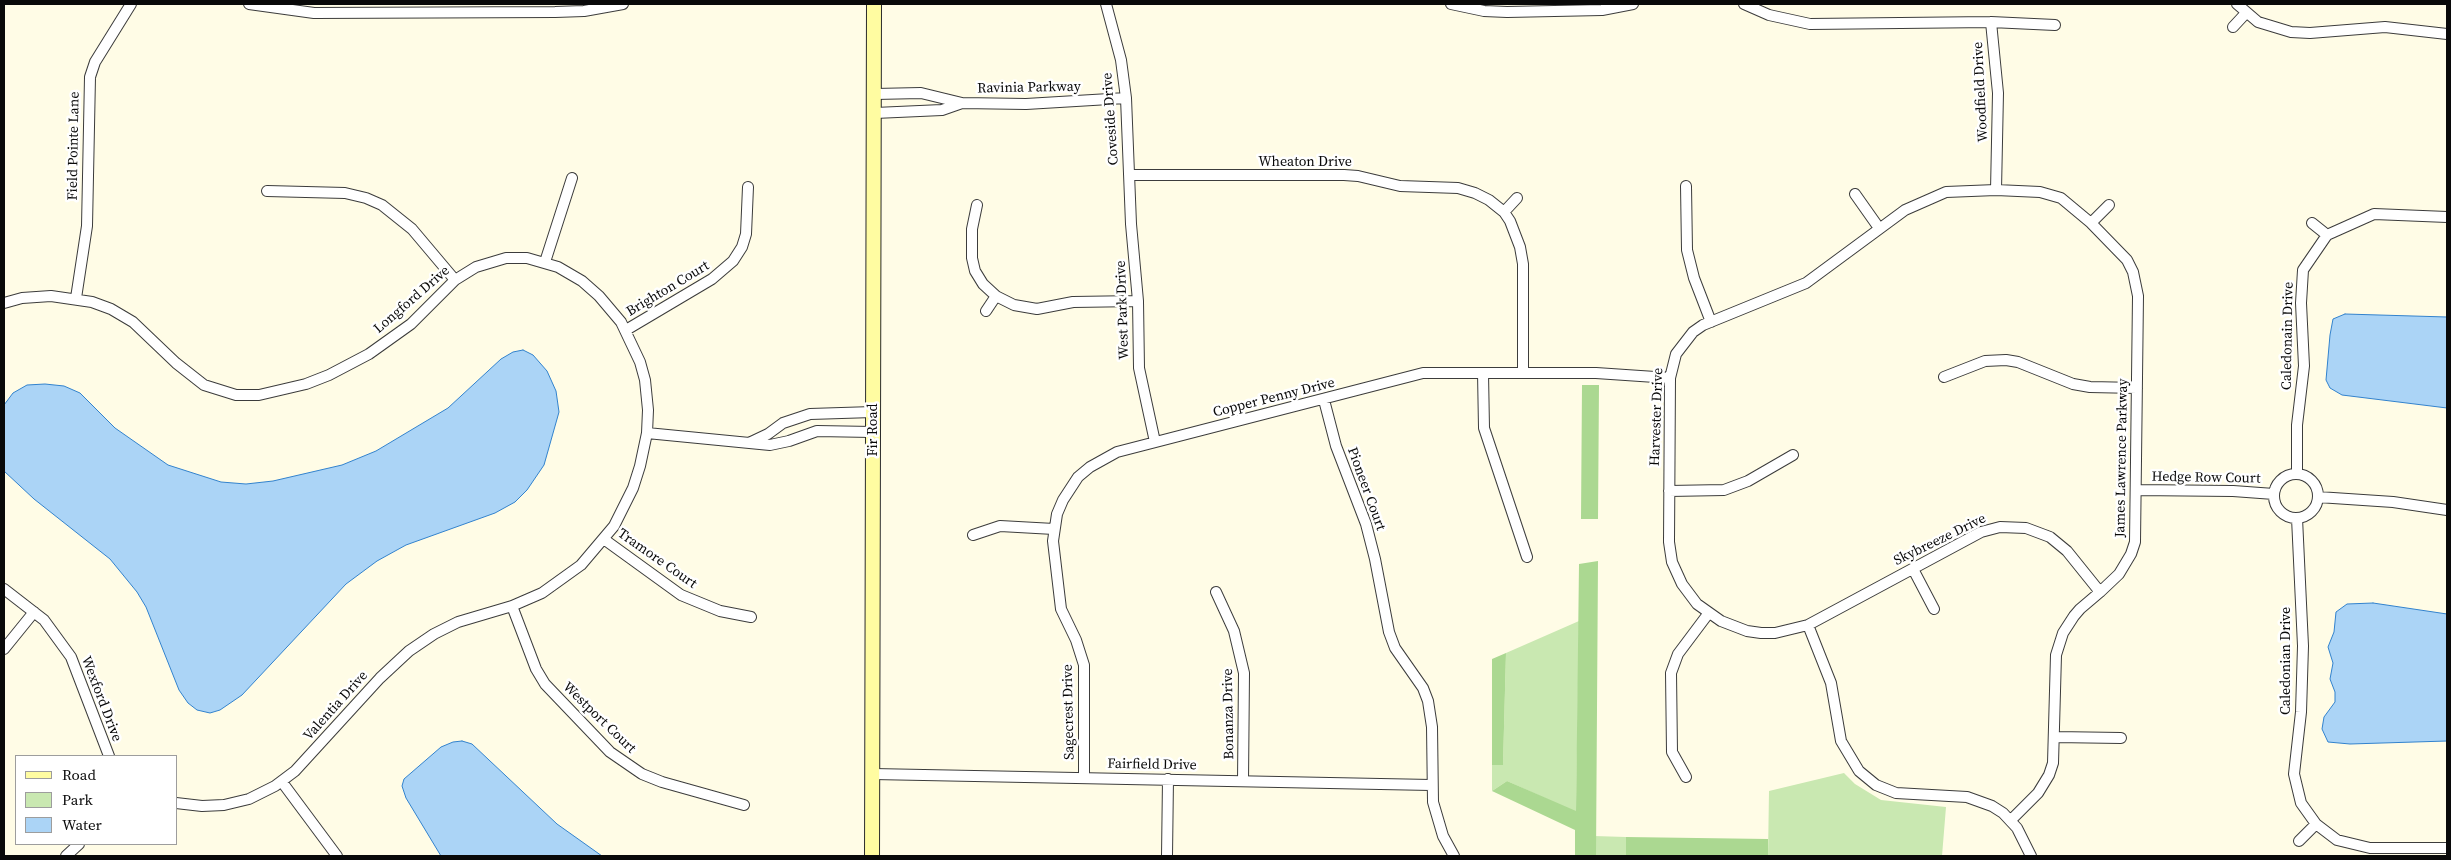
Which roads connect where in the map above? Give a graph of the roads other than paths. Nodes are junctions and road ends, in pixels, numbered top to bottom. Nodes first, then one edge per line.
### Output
1 (131, 4) edge
2 (249, 4) edge
3 (622, 4) edge
4 (874, 4) edge
5 (1109, 4) edge
6 (1451, 4) edge
7 (1633, 4) edge
8 (1744, 4) edge
9 (2237, 4) edge
10 (2246, 13) junction
11 (1991, 22) junction
12 (2055, 25) dead end
13 (2233, 27) dead end
14 (2447, 34) edge
15 (875, 94) junction
16 (1126, 98) junction
17 (962, 103) junction
18 (875, 114) junction
19 (1129, 175) junction
20 (572, 178) dead end
21 (1686, 186) dead end
22 (748, 187) dead end
23 (1996, 190) junction
24 (267, 191) dead end
25 (1855, 194) dead end
26 (1517, 198) dead end
27 (978, 205) dead end
28 (2109, 205) dead end
29 (1504, 212) junction
30 (2447, 217) edge
31 (2092, 223) junction
32 (2312, 223) dead end
33 (1879, 228) junction
34 (2327, 235) junction
35 (546, 262) junction
36 (455, 280) junction
37 (996, 296) junction
38 (76, 298) junction
39 (1138, 301) junction
40 (4, 303) edge
41 (986, 311) dead end
42 (1711, 322) junction
43 (626, 330) junction
44 (1483, 373) junction
45 (1523, 373) junction
46 (1944, 377) dead end
47 (1670, 378) junction
48 (2137, 388) junction
49 (1324, 400) junction
50 (873, 412) junction
51 (872, 432) junction
52 (647, 433) junction
53 (1155, 442) junction
54 (748, 443) junction
55 (1794, 455) dead end
56 (2297, 474) junction
57 (1078, 477) joint
58 (2136, 490) junction
59 (1669, 491) junction
60 (2274, 494) junction
61 (2318, 497) junction
62 (2447, 510) edge
63 (2297, 518) junction
64 (1054, 529) junction
65 (973, 535) dead end
66 (604, 540) junction
67 (1527, 556) dead end
68 (1912, 569) junction
69 (4, 589) edge
70 (1216, 592) dead end
71 (2100, 592) junction
72 (512, 606) junction
73 (1934, 609) dead end
74 (34, 612) junction
75 (1708, 614) junction
76 (751, 617) dead end
77 (1808, 625) junction
78 (4, 650) edge
79 (2055, 737) junction
80 (2121, 738) dead end
81 (109, 755) edge
82 (873, 774) junction
83 (1084, 777) junction
84 (1686, 777) dead end
85 (1168, 779) junction
86 (1243, 781) junction
87 (282, 782) junction
88 (1431, 785) junction
89 (178, 803) edge
90 (744, 805) dead end
91 (2011, 820) junction
92 (2316, 824) junction
93 (2299, 841) dead end
94 (78, 845) edge
95 (2447, 848) edge
96 (66, 856) edge
97 (337, 856) edge
98 (872, 856) edge
99 (1167, 856) edge
100 (1454, 856) edge
101 (2031, 856) edge

1 - 38 street, Field Pointe Lane
2 - 3 street
4 - 15 street, Fir Road
5 - 16 street, Coveside Drive
6 - 7 street
8 - 11 street
9 - 10 street
10 - 13 street
10 - 14 street
11 - 12 street
11 - 23 street, Woodfield Drive
15 - 17 street
15 - 18 street, Fir Road
16 - 17 street, Ravinia Parkway
16 - 19 street, Coveside Drive
17 - 18 street
18 - 50 street, Fir Road
19 - 29 street, Wheaton Drive
19 - 39 street, West Park Drive
20 - 35 street
21 - 42 street
22 - 43 street, Brighton Court
23 - 31 street, James Lawrence Parkway
23 - 33 street, Harvester Drive
24 - 36 street
25 - 33 street
26 - 29 street
27 - 37 street
28 - 31 street
29 - 45 street
30 - 34 street
31 - 48 street, James Lawrence Parkway
32 - 34 street
33 - 42 street, Harvester Drive
34 - 56 street, Caledonain Drive
35 - 36 street, Longford Drive
35 - 43 street, Longford Drive
36 - 38 street, Longford Drive
37 - 39 street
37 - 41 street
38 - 40 street
39 - 53 street, West Park Drive
42 - 47 street, Harvester Drive
43 - 52 street, Longford Drive
44 - 45 street, Copper Penny Drive
44 - 49 street, Copper Penny Drive
44 - 67 street
45 - 47 street, Copper Penny Drive
46 - 48 street
47 - 59 street, Harvester Drive
48 - 58 street, James Lawrence Parkway
49 - 53 street, Copper Penny Drive
49 - 88 street, Pioneer Court
50 - 51 street, Fir Road
50 - 54 street
51 - 54 street
51 - 82 street, Fir Road
52 - 54 street
52 - 66 street, Longford Drive
53 - 57 street, Copper Penny Drive
55 - 59 street
56 - 60 street
56 - 61 street
57 - 64 street, Sagecrest Drive
58 - 60 street, Hedge Row Court
58 - 71 street, James Lawrence Parkway
59 - 75 street, Harvester Drive
60 - 63 street
61 - 62 street
61 - 63 street
63 - 92 street, Caledonian Drive
64 - 65 street
64 - 83 street, Sagecrest Drive
66 - 72 street, Valentia Drive
66 - 76 street, Tramore Court
68 - 71 street, Skybreeze Drive
68 - 73 street
68 - 77 street, Skybreeze Drive
69 - 74 street, Wexford Drive
70 - 86 street, Bonanza Drive
71 - 79 street, James Lawrence Parkway
72 - 87 street, Valentia Drive
72 - 90 street, Westport Court
74 - 78 street
74 - 81 street, Wexford Drive
75 - 77 street, Harvester Drive
75 - 84 street
77 - 91 street
79 - 80 street
79 - 91 street, James Lawrence Parkway
82 - 83 street, Fairfield Drive
82 - 98 street, Fir Road
83 - 85 street, Fairfield Drive
85 - 86 street, Fairfield Drive
85 - 99 street
86 - 88 street, Fairfield Drive
87 - 89 street, Valentia Drive
87 - 97 street
88 - 100 street, Pioneer Court
91 - 101 street
92 - 93 street
92 - 95 street
94 - 96 street

